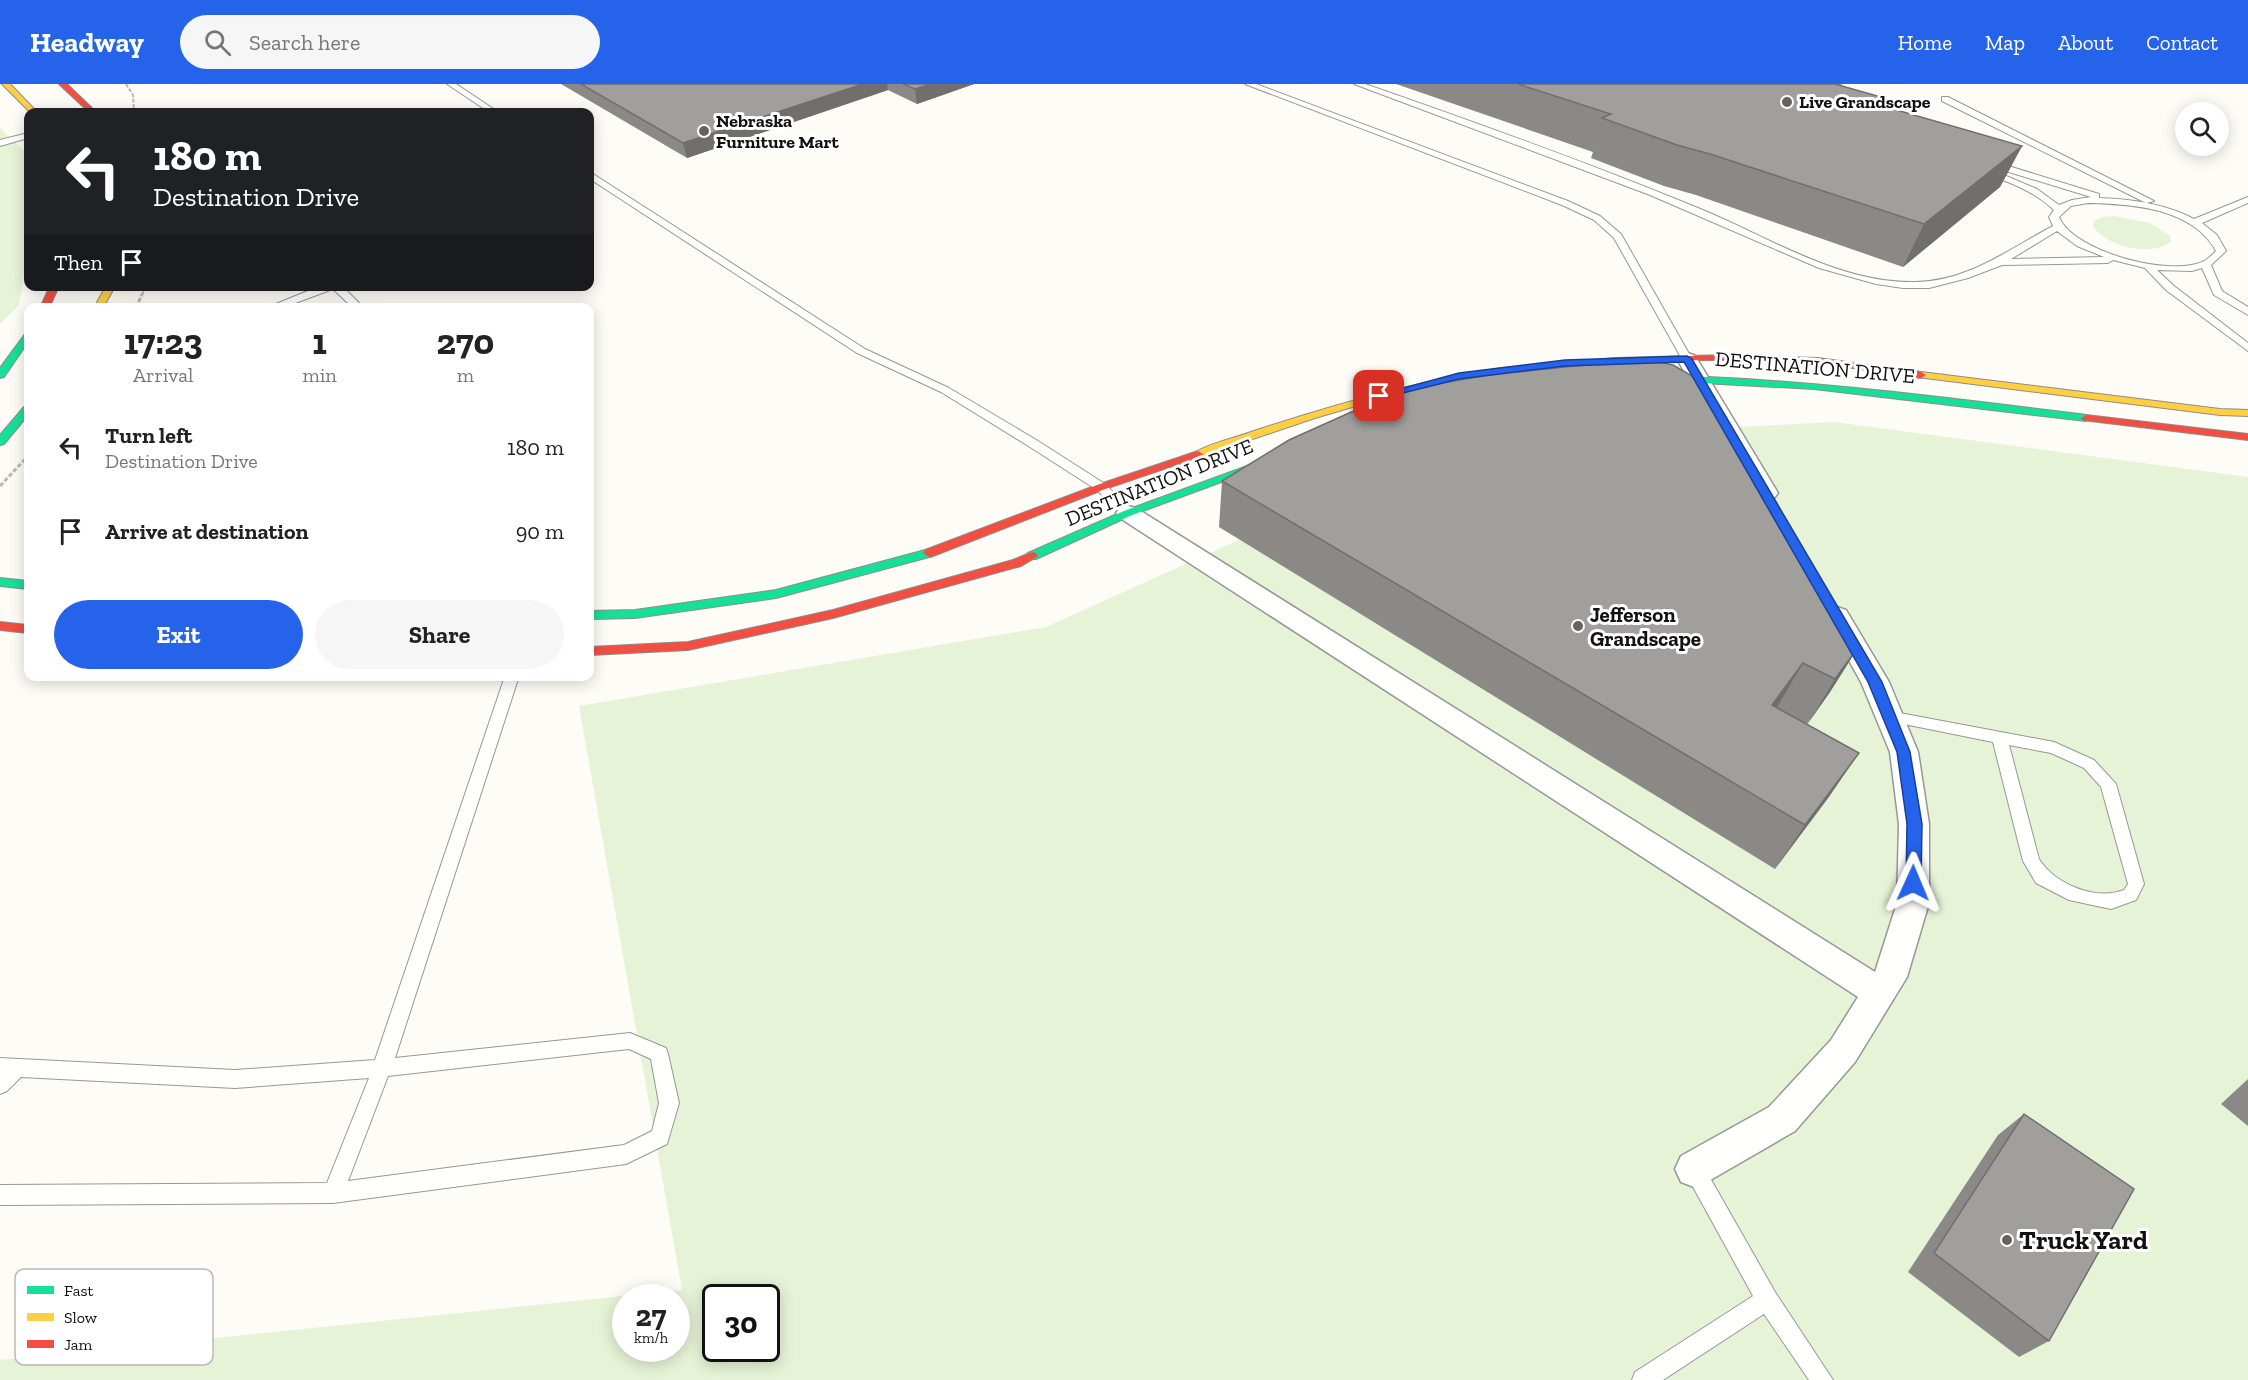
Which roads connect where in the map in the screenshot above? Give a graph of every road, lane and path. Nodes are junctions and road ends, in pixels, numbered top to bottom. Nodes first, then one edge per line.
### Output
1 (6, 84) edge
2 (63, 84) edge
3 (126, 84) edge
4 (451, 84) edge
5 (1249, 84) edge
6 (1358, 84) edge
7 (1945, 99) dead end
8 (30, 108) edge
9 (89, 108) edge
10 (134, 108) edge
11 (488, 108) edge
12 (24, 137) edge
13 (0, 143) edge
14 (594, 178) edge
15 (2110, 200) junction
16 (2248, 200) edge
17 (2058, 209) junction
18 (2161, 210) junction
19 (2193, 223) junction
20 (2058, 227) junction
21 (2121, 260) junction
22 (2000, 262) junction
23 (2206, 265) junction
24 (2147, 266) junction
25 (317, 291) edge
26 (341, 291) edge
27 (285, 303) edge
28 (354, 303) edge
29 (2248, 312) edge
30 (24, 342) edge
31 (2248, 348) edge
32 (1693, 368) junction
33 (0, 375) edge
34 (1636, 378) edge
35 (2248, 413) edge
36 (24, 414) edge
37 (2248, 437) edge
38 (0, 442) edge
39 (1295, 451) edge
40 (24, 460) edge
41 (0, 486) edge
42 (1101, 487) junction
43 (1128, 513) junction
44 (1781, 520) edge
45 (0, 582) edge
46 (24, 585) edge
47 (1822, 591) edge
48 (594, 615) edge
49 (0, 626) edge
50 (24, 629) edge
51 (594, 651) edge
52 (510, 681) edge
53 (1889, 716) junction
54 (1999, 737) junction
55 (1880, 993) junction
56 (8, 1067) edge
57 (382, 1068) junction
58 (0, 1085) edge
59 (1694, 1169) joint
60 (333, 1193) junction
61 (0, 1195) edge
62 (1767, 1300) junction
63 (1644, 1380) edge
64 (1822, 1380) edge

1 - 8 street
2 - 9 street
3 - 10 path
4 - 11 lane
5 - 32 lane
6 - 22 lane
7 - 18 lane
12 - 13 lane
14 - 42 lane
15 - 17 lane
15 - 17 lane
15 - 18 lane
16 - 19 lane
17 - 20 lane
18 - 19 lane
19 - 23 lane
20 - 21 lane
20 - 22 lane
21 - 22 lane
21 - 24 lane
23 - 24 lane
23 - 29 lane
24 - 31 lane
25 - 27 lane
26 - 28 lane
30 - 33 street
32 - 34 street, DESTINATION DRIVE
32 - 35 street, DESTINATION DRIVE
32 - 37 street, DESTINATION DRIVE
32 - 42 street, DESTINATION DRIVE
32 - 44 street
36 - 38 street
39 - 43 street, DESTINATION DRIVE
40 - 41 path
42 - 43 lane
42 - 48 street, DESTINATION DRIVE
43 - 51 street, DESTINATION DRIVE
43 - 55 street
45 - 46 street
47 - 53 street
49 - 50 street
52 - 57 lane
53 - 54 lane
53 - 55 street
54 - 54 lane
55 - 59 street
56 - 57 lane
56 - 58 lane
57 - 60 lane
57 - 60 lane
59 - 62 lane
60 - 61 lane
62 - 63 lane
62 - 64 lane

